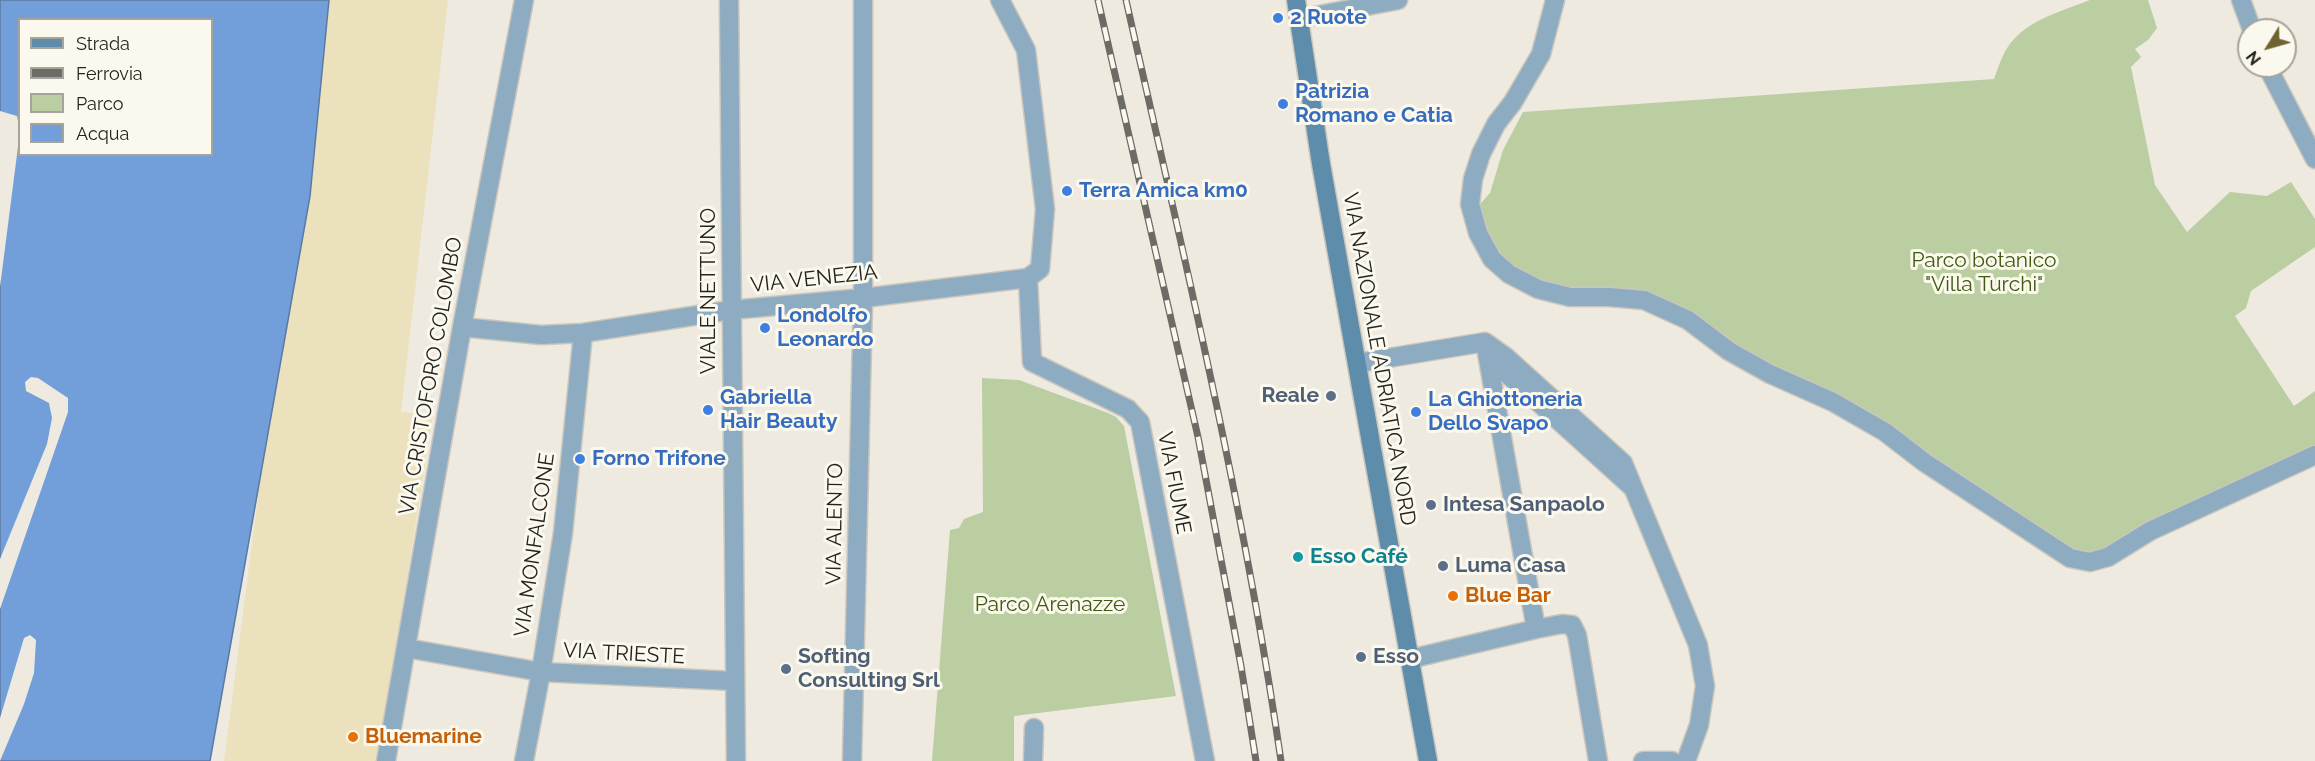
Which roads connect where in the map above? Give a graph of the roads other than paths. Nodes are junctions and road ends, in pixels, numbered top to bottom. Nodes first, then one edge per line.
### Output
1 (524, 0) edge
2 (729, 0) edge
3 (863, 0) edge
4 (1000, 0) edge
5 (1296, 0) edge
6 (1398, 0) edge
7 (1555, 0) edge
8 (2241, 0) edge
9 (2248, 18) edge
10 (1299, 19) junction
11 (2273, 78) edge
12 (2315, 159) edge
13 (1028, 278) junction
14 (863, 298) junction
15 (731, 310) junction
16 (462, 327) junction
17 (582, 333) junction
18 (1485, 342) junction
19 (1358, 363) junction
20 (2315, 455) edge
21 (1536, 629) junction
22 (406, 648) junction
23 (1410, 659) junction
24 (541, 672) junction
25 (735, 681) junction
26 (1034, 728) dead end
27 (386, 761) edge
28 (524, 761) edge
29 (736, 761) edge
30 (852, 761) edge
31 (1033, 761) edge
32 (1205, 761) edge
33 (1428, 761) edge
34 (1598, 761) edge
35 (1643, 761) edge
36 (1672, 761) edge
37 (1686, 761) edge

1 - 16 street, VIA CRISTOFORO COLOMBO
2 - 15 street, VIALE NETTUNO
3 - 14 street, VIA ALENTO
4 - 13 street
5 - 10 main road, VIA NAZIONALE ADRIATICA NORD
6 - 10 street
7 - 20 street
8 - 9 street
10 - 19 main road, VIA NAZIONALE ADRIATICA NORD
11 - 12 street
13 - 14 street, VIA VENEZIA
13 - 32 street, VIA FIUME
14 - 15 street, VIA VENEZIA
14 - 30 street, VIA ALENTO
15 - 17 street, VIA VENEZIA
15 - 25 street, VIALE NETTUNO
16 - 17 street, VIA VENEZIA
16 - 22 street, VIA CRISTOFORO COLOMBO
17 - 24 street, VIA MONFALCONE
18 - 19 street
18 - 21 street
18 - 37 street
19 - 23 main road, VIA NAZIONALE ADRIATICA NORD
21 - 23 street
21 - 34 street
22 - 24 street, VIA TRIESTE
22 - 27 street, VIA CRISTOFORO COLOMBO
23 - 33 main road, VIA NAZIONALE ADRIATICA NORD
24 - 25 street, VIA TRIESTE
24 - 28 street, VIA MONFALCONE
25 - 29 street, VIALE NETTUNO
26 - 31 street
35 - 36 street

